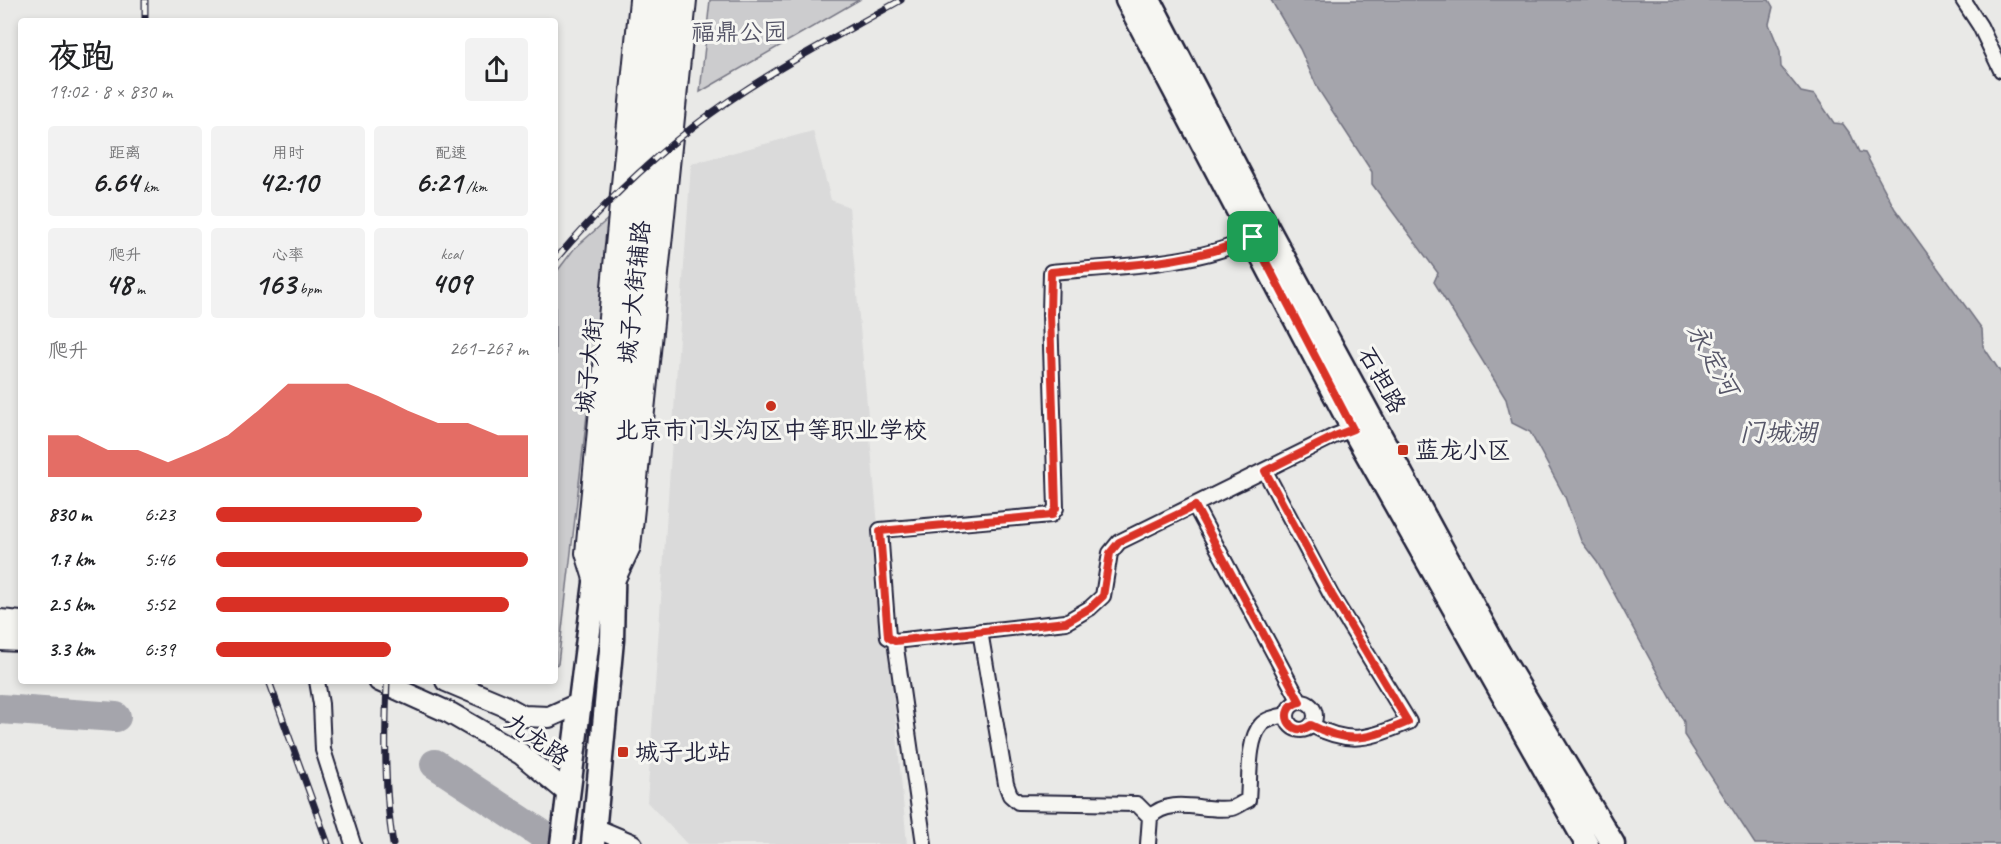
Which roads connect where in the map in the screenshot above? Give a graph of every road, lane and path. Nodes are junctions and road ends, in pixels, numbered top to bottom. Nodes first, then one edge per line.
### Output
1 (639, 0) edge
2 (652, 0) edge
3 (671, 0) edge
4 (687, 0) edge
5 (1127, 0) edge
6 (1149, 0) edge
7 (1963, 0) edge
8 (2001, 70) edge
9 (1260, 232) junction
10 (1353, 429) junction
11 (1265, 471) junction
12 (1195, 506) junction
13 (604, 584) junction
14 (0, 620) edge
15 (18, 622) edge
16 (980, 631) junction
17 (0, 640) edge
18 (18, 641) edge
19 (895, 641) junction
20 (318, 684) edge
21 (386, 684) edge
22 (453, 684) edge
23 (1300, 702) junction
24 (580, 703) junction
25 (1287, 715) junction
26 (1311, 725) junction
27 (568, 793) junction
28 (1150, 817) junction
29 (594, 836) edge
30 (353, 844) edge
31 (562, 844) edge
32 (633, 844) edge
33 (924, 844) edge
34 (1148, 844) edge
35 (1587, 844) edge
36 (1613, 844) edge

1 - 13 street, 城子大街辅路
2 - 13 main road, 城子大街
3 - 13 main road, 城子大街
4 - 13 street, 城子大街辅路
5 - 9 main road, 石担路
6 - 9 main road, 石担路
7 - 8 street
9 - 10 main road, 石担路
9 - 19 street
9 - 36 main road, 石担路
10 - 11 street
10 - 35 main road, 石担路
11 - 12 street
11 - 26 street
12 - 16 street
12 - 23 street
13 - 24 main road, 城子大街
13 - 29 main road, 城子大街
14 - 15 main road
16 - 19 street
16 - 28 street
17 - 18 main road
19 - 33 street
20 - 30 street
21 - 27 main road, 九龙路
22 - 24 main road, 九龙路
23 - 25 street
23 - 26 street
24 - 27 main road, 城子大街
25 - 26 street
25 - 28 street
27 - 31 main road, 城子大街
28 - 34 street
29 - 32 street

